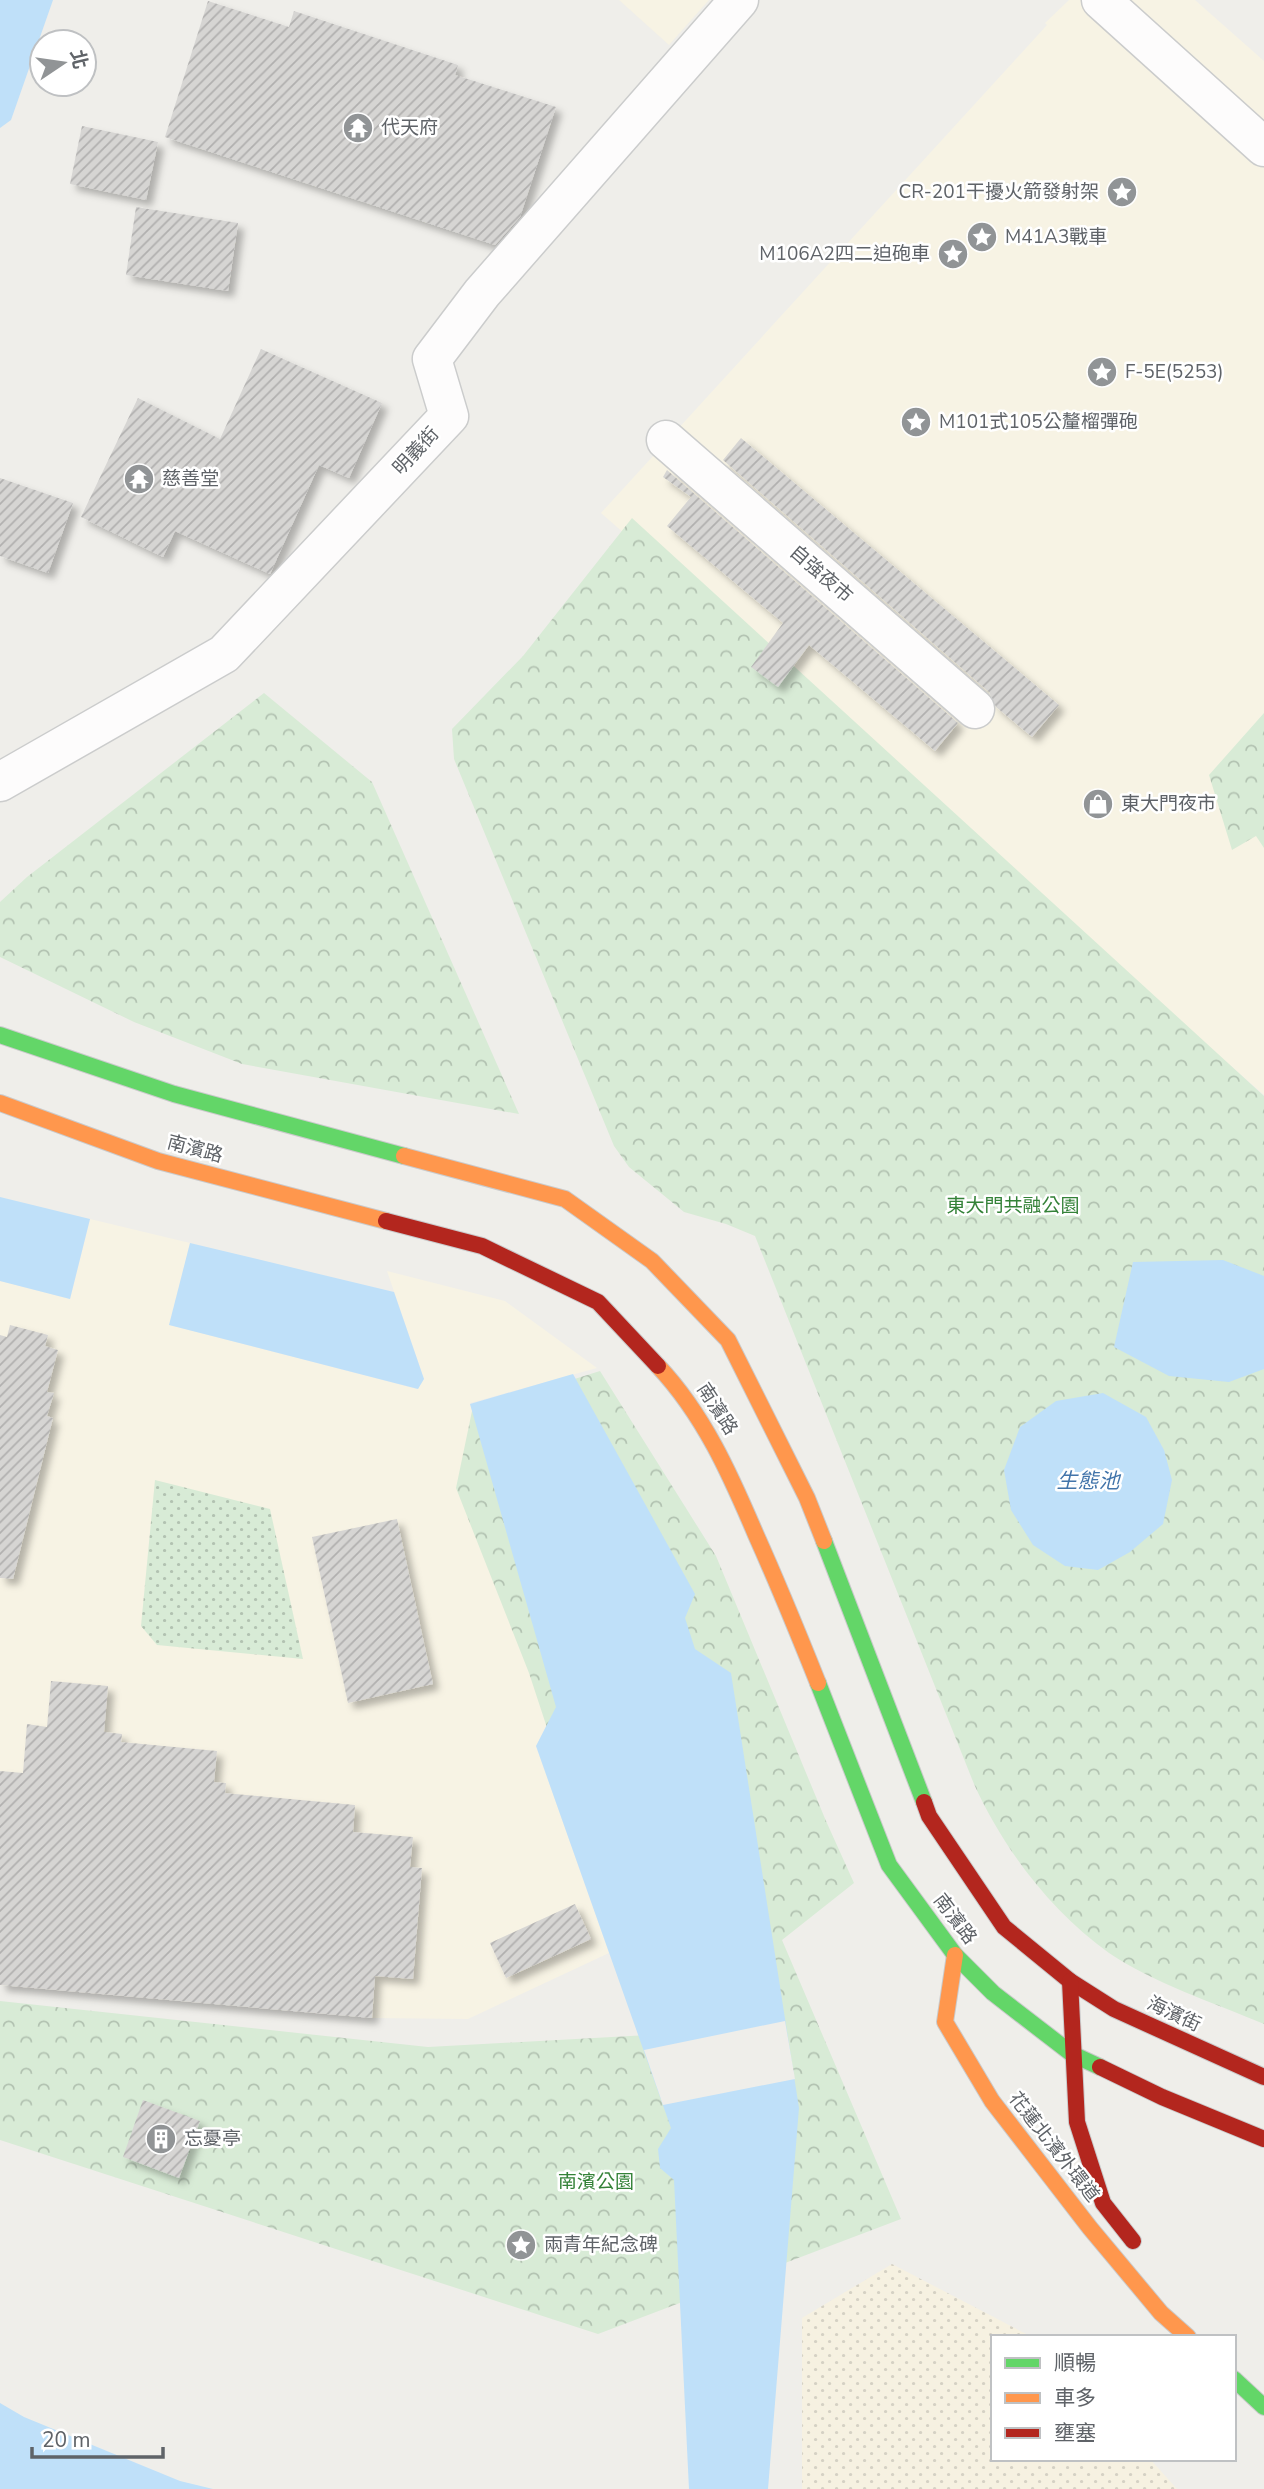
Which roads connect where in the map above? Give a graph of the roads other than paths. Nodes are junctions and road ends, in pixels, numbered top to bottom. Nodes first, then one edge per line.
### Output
1 (739, 0) edge
2 (1101, 0) edge
3 (1264, 147) edge
4 (666, 440) dead end
5 (975, 709) dead end
6 (0, 782) edge
7 (0, 1035) edge
8 (0, 1103) edge
9 (955, 1955) junction
10 (1070, 1981) junction
11 (1072, 2054) junction
12 (1264, 2077) edge
13 (1264, 2139) edge
14 (1142, 2252) dead end
15 (1189, 2315) dead end
16 (1186, 2335) edge
17 (1204, 2335) edge
18 (1236, 2379) edge
19 (1264, 2407) edge

1 - 6 street, 明義街
2 - 3 street
4 - 5 street, 自強夜市
7 - 10 main road, 南濱路
8 - 9 main road, 南濱路
9 - 11 main road, 南濱路
9 - 16 main road, 花蓮北濱外環道
10 - 11 main road, 花蓮北濱外環道
10 - 12 main road, 海濱街
11 - 13 main road, 南濱路
11 - 14 main road, 花蓮北濱外環道
15 - 17 main road
18 - 19 main road

